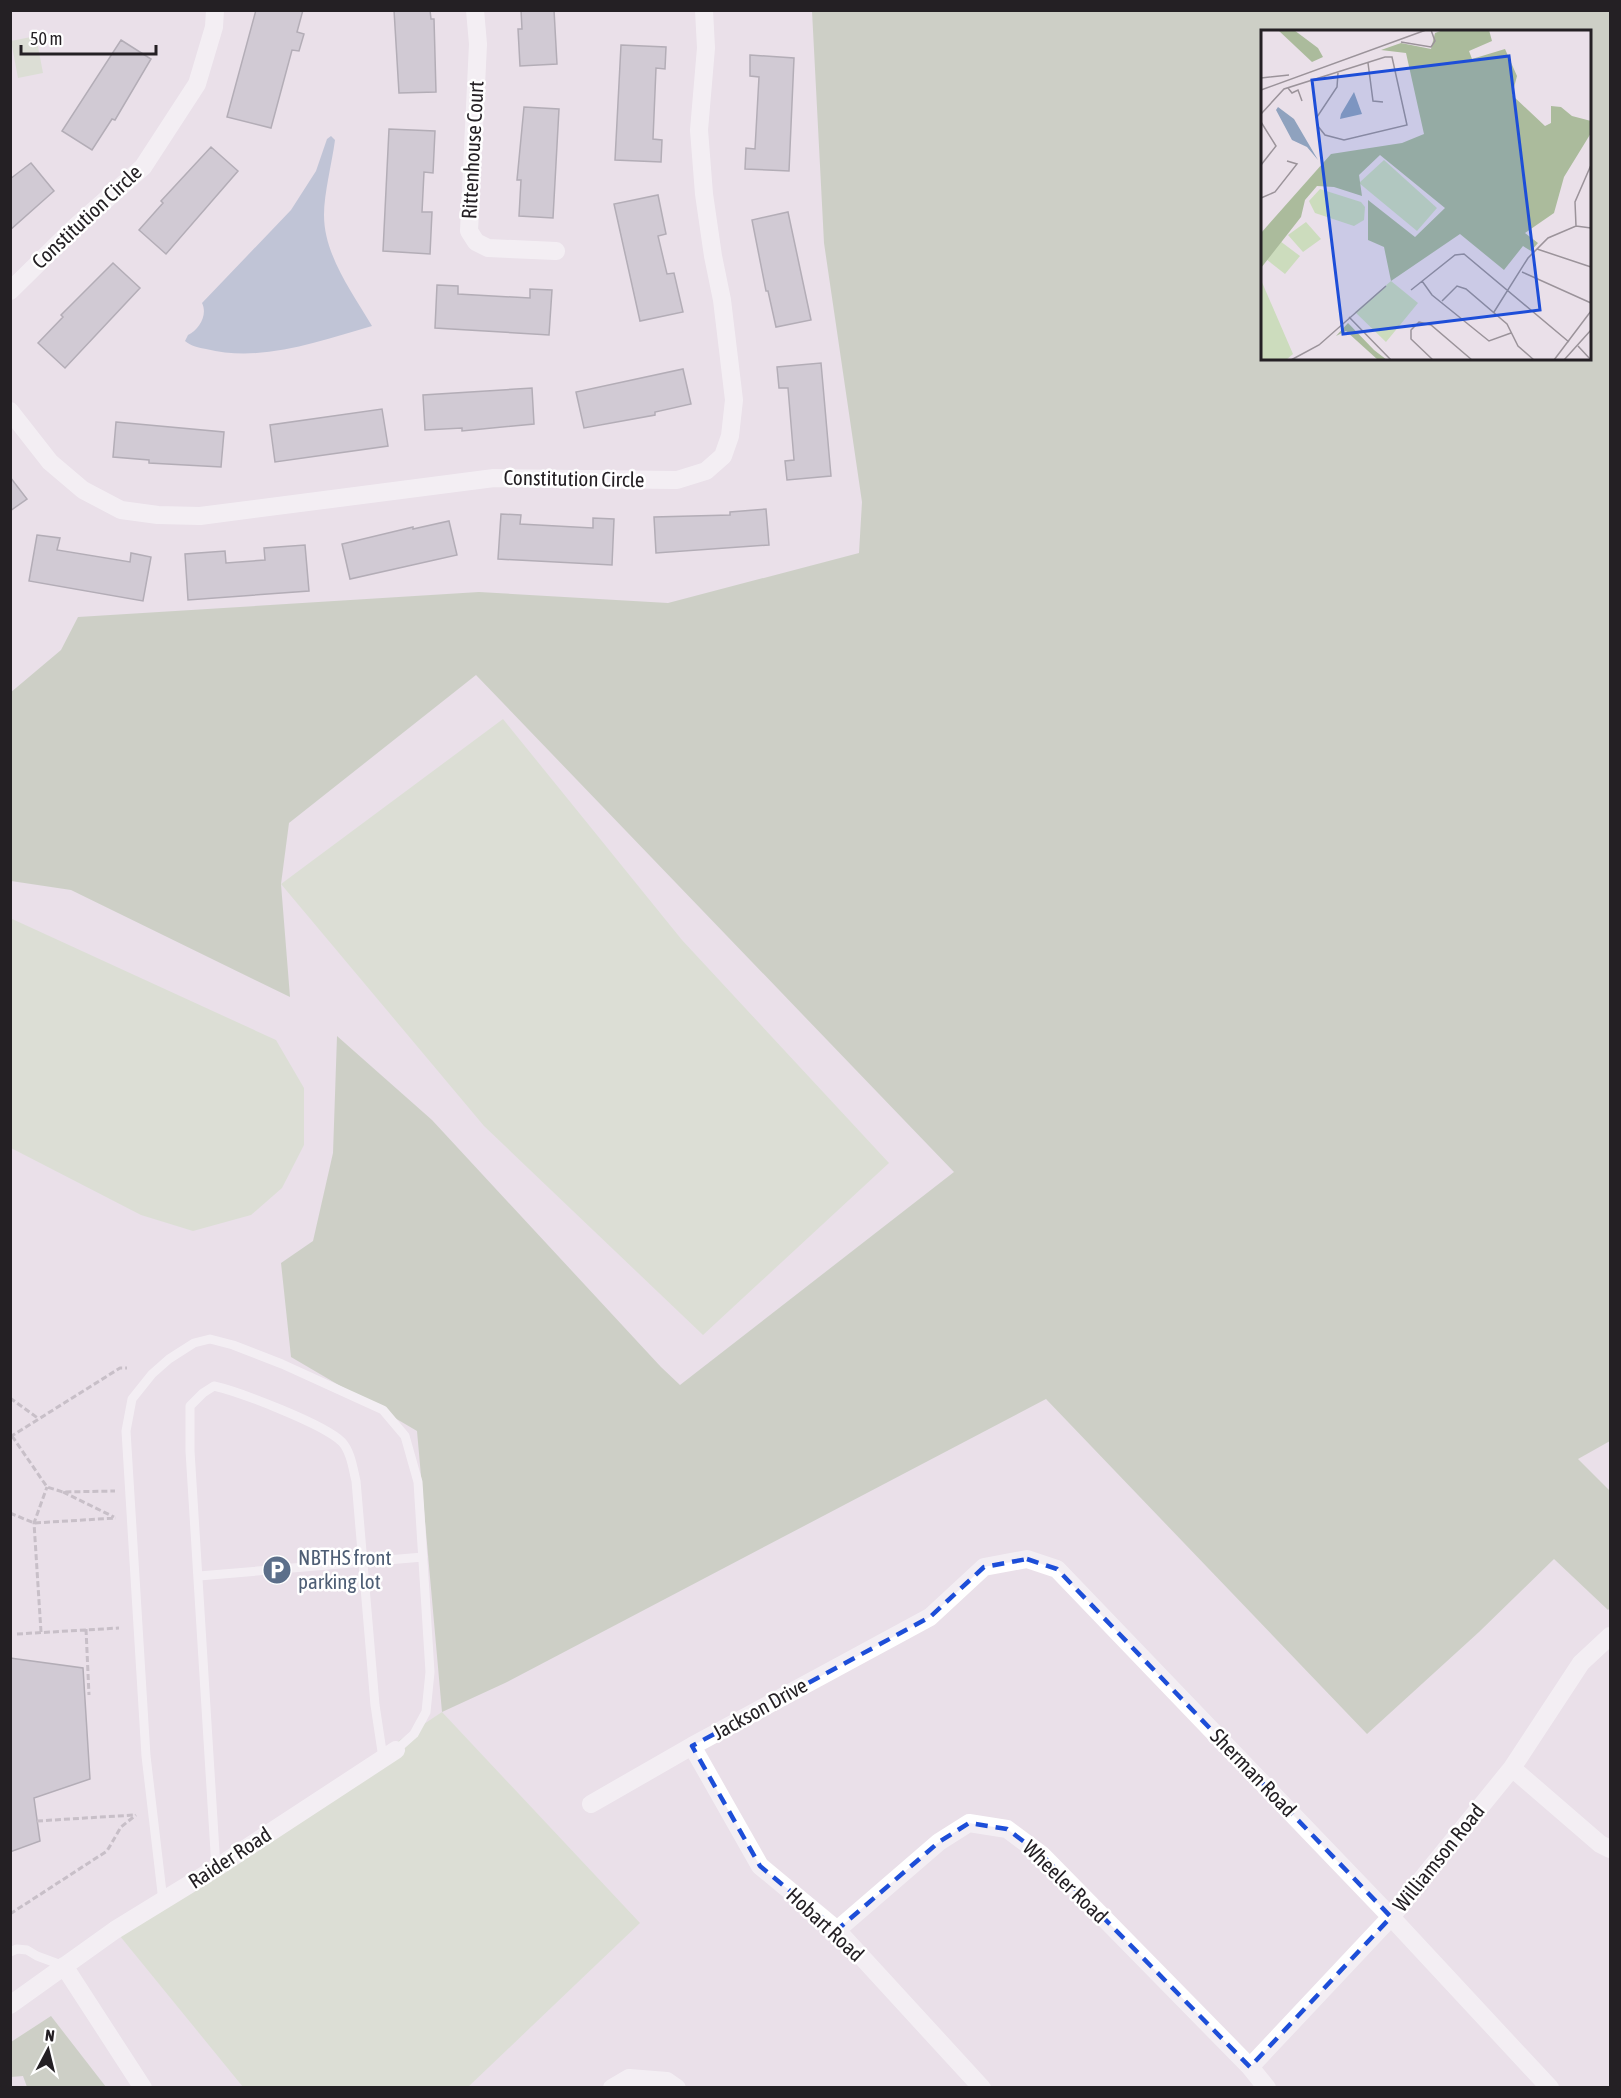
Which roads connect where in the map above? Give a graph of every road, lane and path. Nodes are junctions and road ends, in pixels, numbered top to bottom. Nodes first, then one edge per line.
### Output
1 (215, 10) edge
2 (475, 10) edge
3 (704, 10) edge
4 (556, 251) dead end
5 (10, 291) edge
6 (10, 411) edge
7 (127, 1368) dead end
8 (10, 1398) edge
9 (39, 1419) junction
10 (11, 1436) edge
11 (47, 1487) junction
12 (115, 1491) dead end
13 (63, 1492) junction
14 (10, 1514) edge
15 (34, 1523) junction
16 (423, 1557) junction
17 (363, 1561) junction
18 (199, 1575) junction
19 (930, 1617) joint
20 (119, 1628) dead end
21 (86, 1629) junction
22 (41, 1632) junction
23 (17, 1634) dead end
24 (1611, 1636) edge
25 (89, 1695) dead end
26 (692, 1746) junction
27 (389, 1754) junction
28 (1512, 1768) junction
29 (591, 1804) dead end
30 (37, 1821) dead end
31 (1611, 1849) edge
32 (216, 1868) junction
33 (163, 1901) junction
34 (10, 1914) edge
35 (1391, 1917) junction
36 (837, 1930) junction
37 (10, 1952) edge
38 (64, 1966) junction
39 (10, 2005) edge
40 (1250, 2067) junction
41 (143, 2088) edge
42 (612, 2088) edge
43 (677, 2088) edge
44 (982, 2088) edge
45 (1267, 2088) edge
46 (1550, 2088) edge

1 - 5 street, Constitution Circle
2 - 4 street, Rittenhouse Court
3 - 6 street, Constitution Circle
7 - 9 path
8 - 9 path
9 - 10 path
10 - 11 path
11 - 13 path
11 - 15 path
12 - 13 path
13 - 15 path
14 - 15 path
15 - 22 path
16 - 17 lane
16 - 27 lane
16 - 33 lane
17 - 18 lane
17 - 18 lane
17 - 27 lane
18 - 32 lane
19 - 26 street, Jackson Drive
19 - 35 street, Sherman Road
20 - 21 path
21 - 22 path
21 - 25 path
22 - 23 path
24 - 28 street, Williamson Road
26 - 29 street, Jackson Drive
26 - 36 street, Hobart Road
27 - 32 street, Raider Road
28 - 31 street
28 - 35 street, Williamson Road
30 - 34 path
32 - 33 street, Raider Road
33 - 38 street, Raider Road
35 - 40 street, Williamson Road
35 - 46 street, Sherman Road
36 - 40 street, Wheeler Road
36 - 44 street, Hobart Road
37 - 38 lane
38 - 39 street, Raider Road
38 - 41 street
40 - 45 street, Wheeler Road
42 - 43 street

